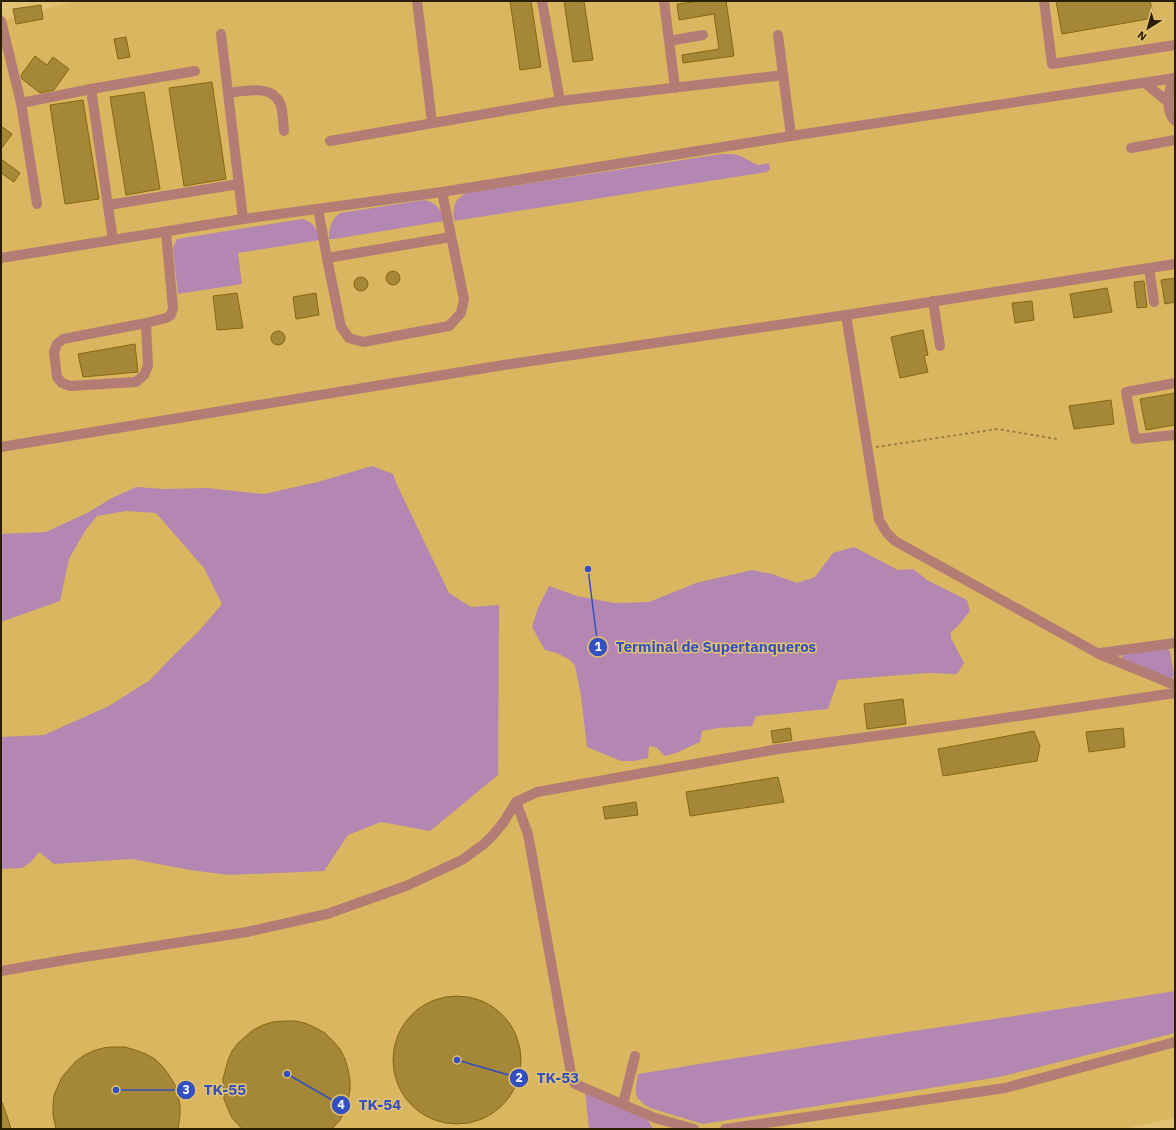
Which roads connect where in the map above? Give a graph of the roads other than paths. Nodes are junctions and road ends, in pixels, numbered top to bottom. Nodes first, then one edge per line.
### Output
1 (417, 1) edge
2 (542, 1) edge
3 (664, 1) edge
4 (1044, 1) edge
5 (1, 21) edge
6 (221, 34) dead end
7 (703, 35) dead end
8 (778, 35) dead end
9 (669, 41) junction
10 (1175, 45) edge
11 (195, 71) dead end
12 (783, 75) junction
13 (1174, 78) edge
14 (1145, 83) junction
15 (675, 88) junction
16 (91, 89) junction
17 (228, 93) junction
18 (560, 101) junction
19 (21, 103) junction
20 (1169, 103) junction
21 (1175, 121) edge
22 (432, 122) junction
23 (284, 131) dead end
24 (791, 136) junction
25 (1175, 140) edge
26 (330, 141) dead end
27 (1131, 148) dead end
28 (239, 184) junction
29 (442, 192) junction
30 (37, 204) dead end
31 (108, 205) junction
32 (318, 209) junction
33 (243, 220) junction
34 (166, 232) junction
35 (451, 237) junction
36 (112, 240) junction
37 (1, 258) edge
38 (327, 258) junction
39 (1175, 264) edge
40 (1149, 268) junction
41 (934, 301) junction
42 (1154, 302) dead end
43 (846, 315) junction
44 (146, 323) junction
45 (940, 346) dead end
46 (1175, 383) edge
47 (1175, 435) edge
48 (1, 447) edge
49 (1175, 643) edge
50 (1098, 654) junction
51 (1175, 685) edge
52 (1175, 694) edge
53 (516, 802) junction
54 (1, 971) edge
55 (1175, 1042) edge
56 (635, 1056) dead end
57 (623, 1104) junction
58 (655, 1118) junction
59 (657, 1129) edge
60 (694, 1129) edge
61 (725, 1129) edge

1 - 22 street
2 - 18 street
3 - 9 street
4 - 10 street
5 - 19 street
6 - 17 street
7 - 9 street
8 - 12 street
9 - 15 street
11 - 16 street
12 - 15 street
12 - 24 street
13 - 14 street
13 - 20 street
14 - 20 street
14 - 24 street
15 - 18 street
16 - 19 street
16 - 31 street
17 - 23 street
17 - 28 street
18 - 22 street
19 - 30 street
20 - 21 street
22 - 26 street
24 - 29 street
25 - 27 street
28 - 31 street
28 - 33 street
29 - 32 street
29 - 35 street
31 - 36 street
32 - 33 street
32 - 38 street
33 - 34 street
34 - 36 street
34 - 44 street
35 - 38 street
35 - 38 street
36 - 37 street
39 - 40 street
40 - 41 street
40 - 42 street
41 - 43 street
41 - 45 street
43 - 48 street
43 - 50 street
44 - 44 street
46 - 47 street
49 - 50 street
50 - 51 street
52 - 53 street
53 - 54 street
53 - 57 street
55 - 61 street
56 - 57 street
57 - 58 street
58 - 59 street
58 - 60 street

